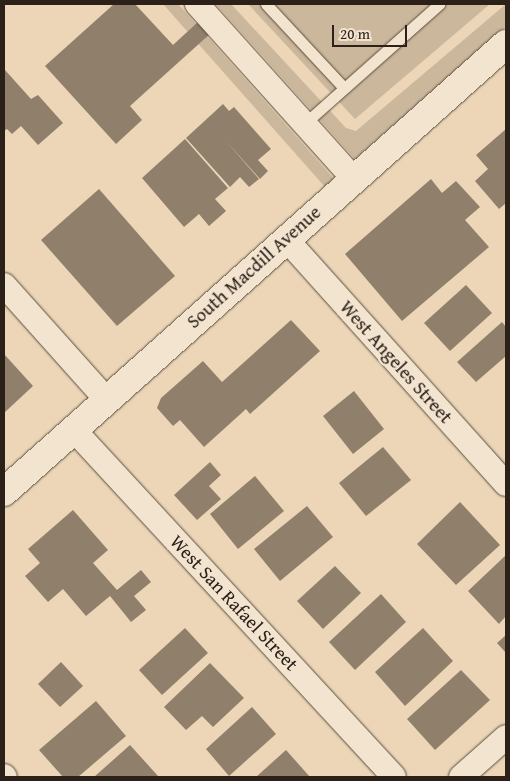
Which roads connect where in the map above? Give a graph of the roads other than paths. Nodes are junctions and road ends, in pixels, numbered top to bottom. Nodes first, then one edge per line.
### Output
1 (197, 4) edge
2 (266, 4) edge
3 (439, 4) edge
4 (503, 54) edge
5 (343, 87) junction
6 (304, 124) junction
7 (353, 178) junction
8 (286, 240) junction
9 (4, 285) edge
10 (106, 399) junction
11 (73, 429) junction
12 (506, 484) edge
13 (4, 492) edge
14 (506, 737) edge
15 (394, 777) edge
16 (461, 777) edge

1 - 6 street
2 - 5 lane
3 - 5 lane
4 - 7 street, South Macdill Avenue
5 - 6 lane
6 - 7 street
7 - 8 street, South Macdill Avenue
8 - 10 street, South Macdill Avenue
8 - 12 street, West Angeles Street
9 - 10 street
10 - 11 street, South Macdill Avenue
11 - 13 street, South Macdill Avenue
11 - 15 street, West San Rafael Street
14 - 16 street

